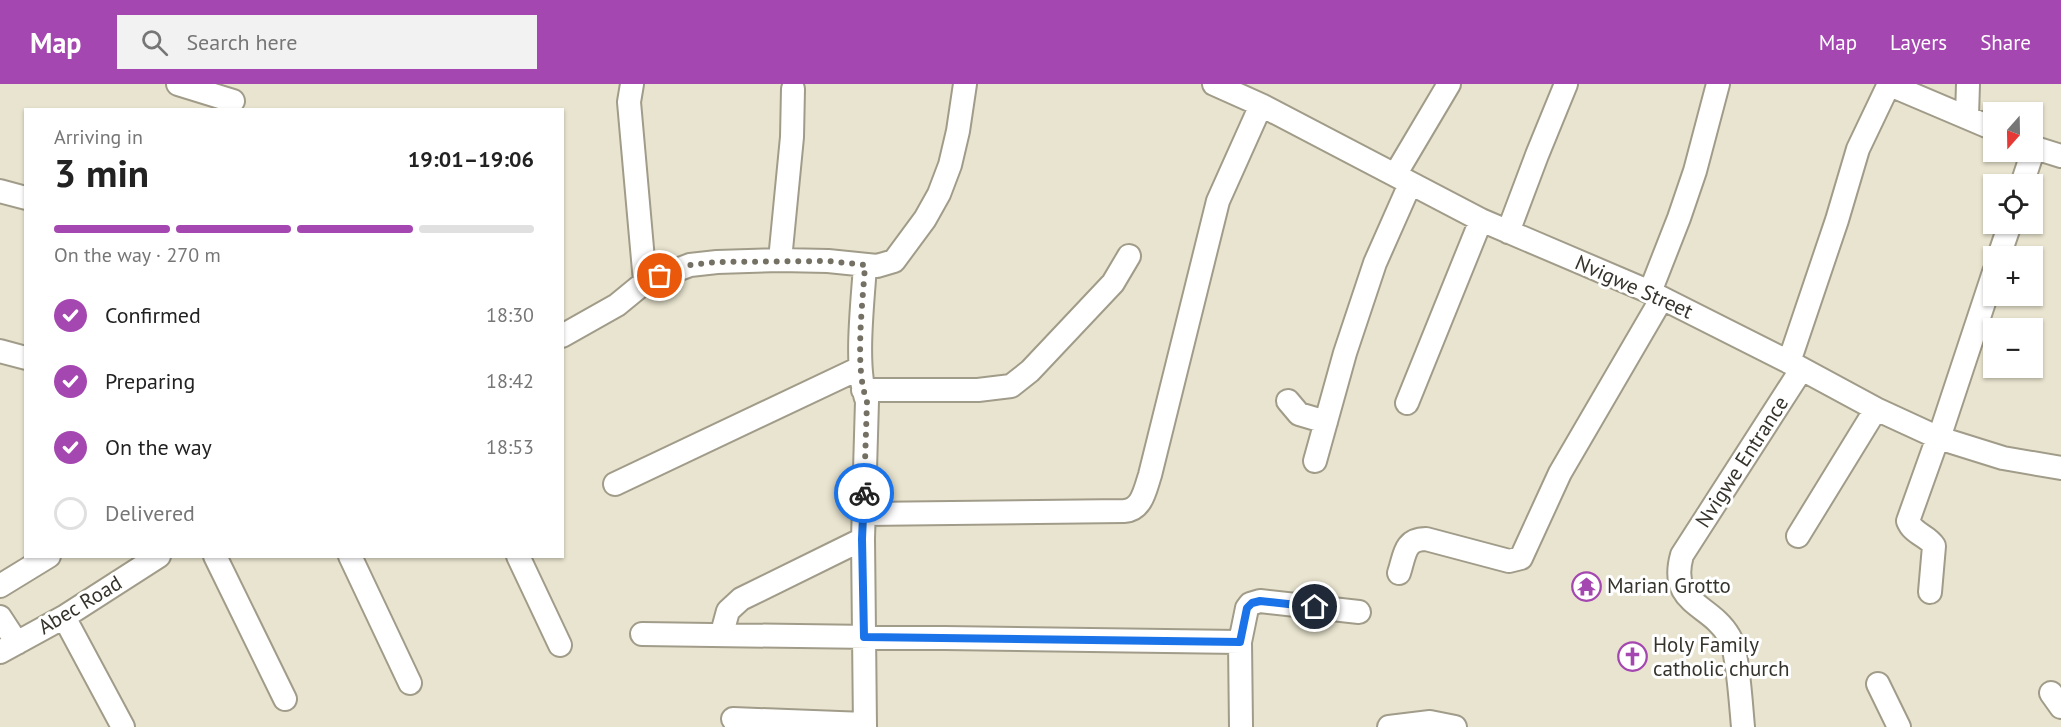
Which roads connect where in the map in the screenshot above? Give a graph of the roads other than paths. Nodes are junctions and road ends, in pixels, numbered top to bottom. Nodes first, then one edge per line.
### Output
1 (178, 84) edge
2 (632, 84) edge
3 (965, 84) edge
4 (1214, 84) edge
5 (1449, 84) edge
6 (1566, 84) edge
7 (1718, 84) edge
8 (1888, 84) edge
9 (1968, 84) edge
10 (793, 88) dead end
11 (234, 98) edge
12 (1261, 105) junction
13 (1967, 116) junction
14 (1983, 124) edge
15 (2043, 151) edge
16 (2061, 156) edge
17 (1402, 180) junction
18 (0, 191) edge
19 (24, 197) edge
20 (1481, 220) junction
21 (1508, 232) junction
22 (1130, 256) dead end
23 (780, 260) junction
24 (865, 265) junction
25 (645, 282) junction
26 (1656, 295) junction
27 (1983, 304) edge
28 (564, 335) edge
29 (0, 351) edge
30 (24, 357) edge
31 (1795, 366) junction
32 (860, 368) junction
33 (863, 390) junction
34 (1288, 401) dead end
35 (1407, 403) dead end
36 (1876, 409) junction
37 (1326, 422) junction
38 (1938, 437) junction
39 (1315, 461) dead end
40 (2061, 468) edge
41 (615, 484) dead end
42 (864, 514) junction
43 (1798, 536) dead end
44 (862, 539) junction
45 (46, 558) edge
46 (156, 558) edge
47 (216, 558) edge
48 (351, 558) edge
49 (519, 558) edge
50 (1399, 573) dead end
51 (0, 586) edge
52 (1930, 592) dead end
53 (1359, 612) dead end
54 (0, 617) edge
55 (64, 617) junction
56 (722, 633) junction
57 (642, 634) dead end
58 (864, 637) junction
59 (1240, 642) junction
60 (560, 645) dead end
61 (8, 647) edge
62 (410, 683) dead end
63 (1878, 684) dead end
64 (285, 699) dead end
65 (733, 719) dead end
66 (865, 725) edge
67 (123, 727) edge
68 (1241, 727) edge
69 (1389, 727) edge
70 (1455, 727) edge
71 (1743, 727) edge
72 (1899, 727) edge

1 - 11 street
2 - 25 street
3 - 24 street
4 - 12 street, Nvigwe Street
5 - 17 street
6 - 21 street
7 - 26 street
8 - 13 street
8 - 31 street, Nvigwe Entrance
9 - 13 street
10 - 23 street
12 - 17 street, Nvigwe Street
12 - 42 street
13 - 14 street
15 - 16 street
17 - 20 street, Nvigwe Street
17 - 37 street
18 - 19 street
20 - 21 street, Nvigwe Street
20 - 35 street
21 - 26 street, Nvigwe Street
22 - 33 street
23 - 24 street
23 - 25 street
24 - 32 street
25 - 28 street
26 - 31 street, Nvigwe Street
26 - 50 street
27 - 38 street
29 - 30 street
31 - 36 street, Nvigwe Street
31 - 71 street, Nvigwe Entrance
32 - 33 street
32 - 41 street
33 - 42 street
34 - 37 street
36 - 38 street, Nvigwe Street
36 - 43 street
37 - 39 street
38 - 40 street, Nvigwe Street
38 - 52 street
42 - 44 street
44 - 56 street
44 - 58 street
45 - 51 street
46 - 55 street, Abec Road
47 - 64 street
48 - 62 street
49 - 60 street
53 - 59 street
54 - 61 street
55 - 61 street, Abec Road
55 - 67 street
56 - 57 street
56 - 58 street
58 - 59 street
58 - 66 street
59 - 68 street
63 - 72 street
65 - 66 street
69 - 70 street

